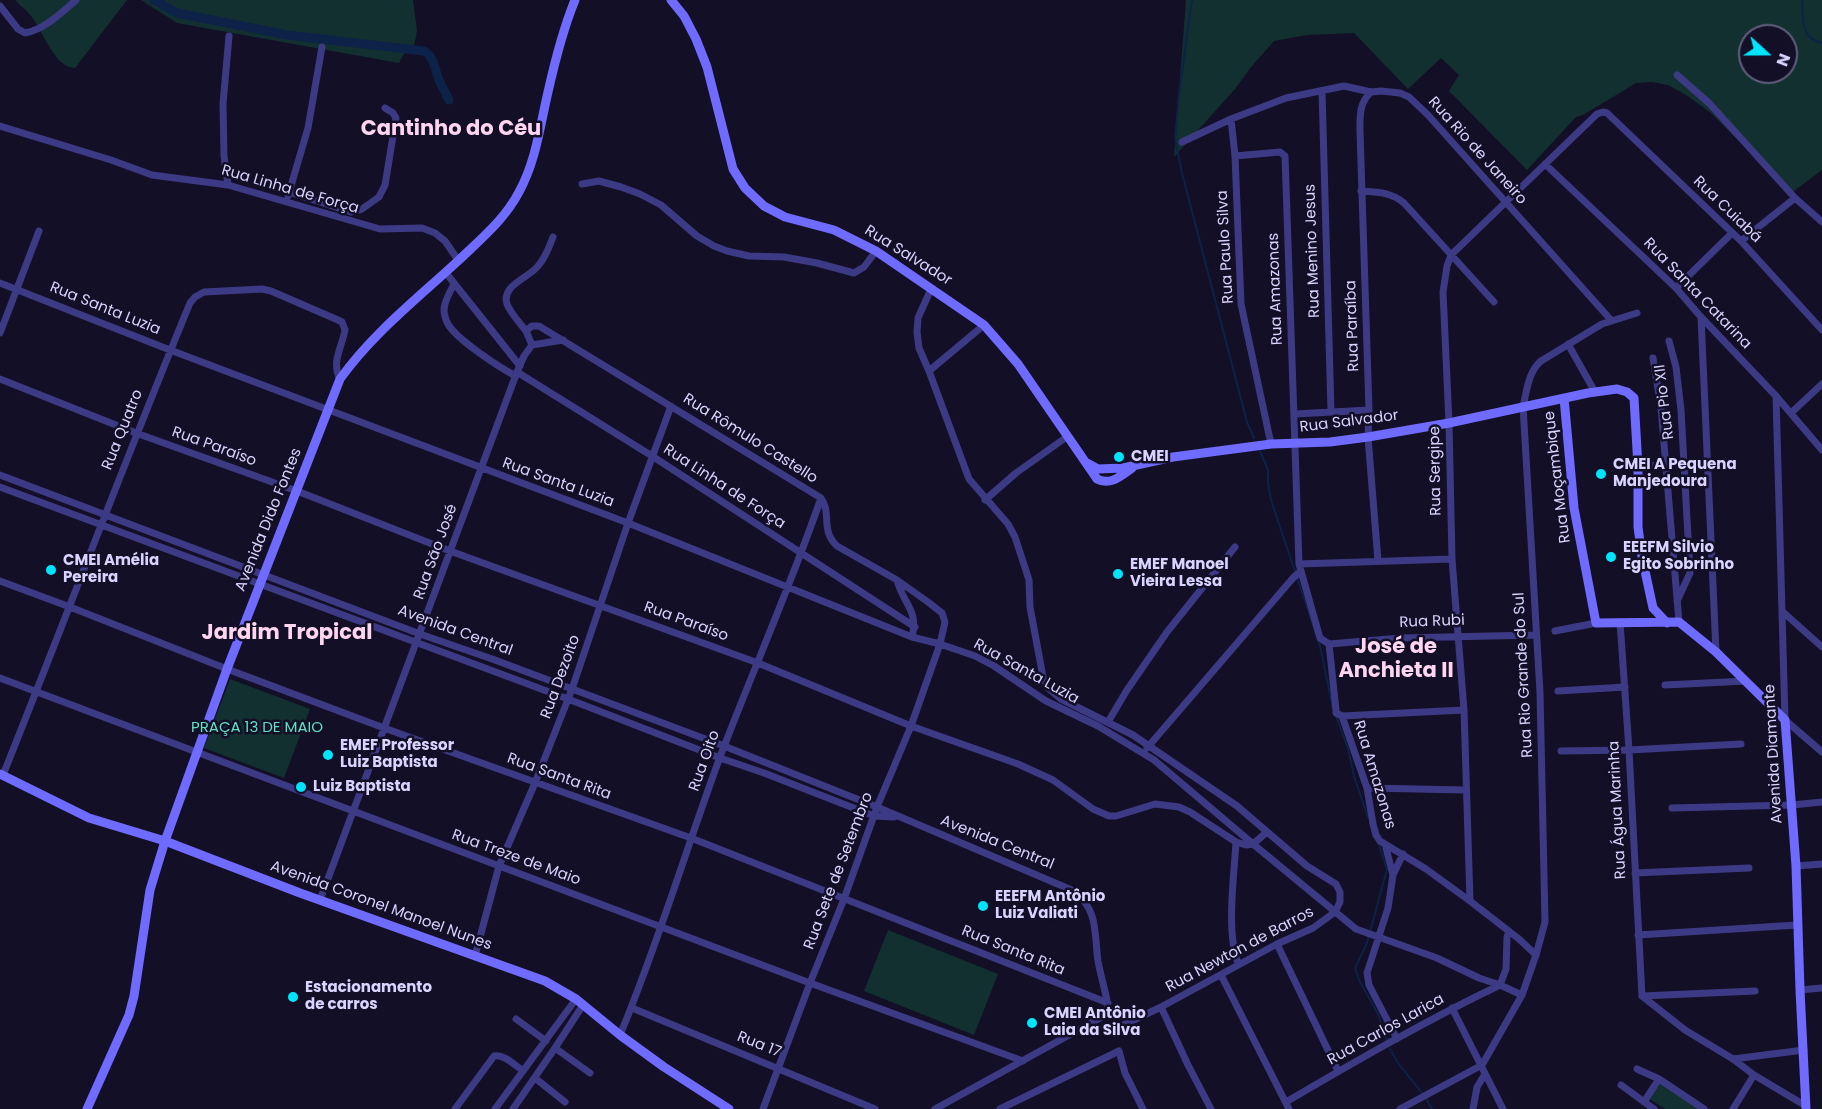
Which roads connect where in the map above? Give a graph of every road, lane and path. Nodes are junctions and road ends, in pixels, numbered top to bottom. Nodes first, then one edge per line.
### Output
1 (575, 0) edge
2 (671, 0) edge
3 (71, 1) edge
4 (0, 6) edge
5 (230, 36) dead end
6 (322, 48) dead end
7 (1677, 75) dead end
8 (1322, 90) junction
9 (1371, 92) junction
10 (386, 108) dead end
11 (1230, 119) junction
12 (0, 126) edge
13 (1182, 142) dead end
14 (1235, 156) junction
15 (1545, 164) junction
16 (228, 184) junction
17 (582, 184) dead end
18 (1361, 190) junction
19 (290, 192) junction
20 (1795, 198) junction
21 (286, 201) junction
22 (1507, 203) junction
23 (1822, 222) edge
24 (39, 231) dead end
25 (1732, 233) junction
26 (553, 237) dead end
27 (1741, 241) junction
28 (876, 250) junction
29 (1451, 255) junction
30 (458, 260) junction
31 (446, 273) junction
32 (0, 283) edge
33 (454, 284) junction
34 (1676, 288) junction
35 (17, 289) junction
36 (931, 289) junction
37 (1494, 302) dead end
38 (1637, 313) dead end
39 (1701, 317) junction
40 (1611, 320) junction
41 (984, 325) junction
42 (1822, 330) edge
43 (526, 331) junction
44 (0, 333) edge
45 (563, 340) junction
46 (1669, 341) dead end
47 (1568, 344) junction
48 (532, 345) junction
49 (170, 350) junction
50 (1653, 358) dead end
51 (517, 371) junction
52 (929, 371) junction
53 (340, 379) junction
54 (0, 380) edge
55 (1822, 384) edge
56 (1595, 392) junction
57 (1776, 396) junction
58 (1564, 398) junction
59 (671, 406) junction
60 (1523, 406) junction
61 (328, 410) junction
62 (1369, 410) junction
63 (1331, 411) junction
64 (1791, 413) junction
65 (1294, 414) junction
66 (1449, 423) junction
67 (136, 434) junction
68 (1068, 436) junction
69 (1368, 437) junction
70 (1271, 444) junction
71 (1296, 444) junction
72 (1822, 450) edge
73 (652, 456) junction
74 (1685, 462) junction
75 (1666, 464) junction
76 (1638, 467) junction
77 (481, 469) junction
78 (0, 475) edge
79 (0, 487) edge
80 (297, 491) junction
81 (821, 498) junction
82 (986, 500) junction
83 (104, 514) junction
84 (100, 524) junction
85 (628, 524) junction
86 (1235, 547) dead end
87 (450, 551) junction
88 (802, 553) junction
89 (1452, 559) junction
90 (1378, 561) junction
91 (1298, 571) junction
92 (263, 573) junction
93 (897, 580) junction
94 (0, 581) edge
95 (259, 584) junction
96 (787, 587) junction
97 (1677, 601) junction
98 (600, 605) junction
99 (70, 606) junction
100 (1653, 608) junction
101 (1783, 612) junction
102 (1620, 622) junction
103 (1644, 622) junction
104 (1667, 622) junction
105 (1679, 622) junction
106 (1596, 623) junction
107 (915, 627) junction
108 (1555, 631) dead end
109 (420, 634) junction
110 (1536, 635) junction
111 (1459, 636) junction
112 (912, 637) junction
113 (417, 644) junction
114 (940, 644) junction
115 (1329, 644) junction
116 (1822, 647) edge
117 (1716, 652) junction
118 (758, 663) junction
119 (226, 669) junction
120 (0, 678) edge
121 (1746, 681) junction
122 (1665, 685) dead end
123 (1625, 687) junction
124 (572, 689) junction
125 (1558, 691) dead end
126 (36, 692) junction
127 (568, 699) junction
128 (1464, 710) junction
129 (1342, 716) junction
130 (1785, 720) junction
131 (1108, 722) junction
132 (911, 726) junction
133 (384, 728) junction
134 (1741, 744) dead end
135 (1149, 745) junction
136 (724, 746) junction
137 (1629, 750) junction
138 (1561, 751) dead end
139 (196, 752) junction
140 (1143, 752) junction
141 (1822, 752) edge
142 (720, 758) junction
143 (1, 775) edge
144 (535, 783) junction
145 (1367, 788) junction
146 (1465, 790) junction
147 (1822, 802) edge
148 (1792, 805) junction
149 (877, 807) junction
150 (1672, 808) dead end
151 (353, 812) junction
152 (874, 816) junction
153 (899, 817) junction
154 (1267, 832) junction
155 (691, 838) junction
156 (165, 841) junction
157 (1236, 842) junction
158 (1253, 844) junction
159 (1385, 844) junction
160 (1403, 854) junction
161 (1822, 864) edge
162 (499, 866) junction
163 (1796, 866) junction
164 (1749, 868) dead end
165 (1635, 873) junction
166 (1393, 875) junction
167 (844, 899) junction
168 (320, 900) junction
169 (1470, 901) junction
170 (1335, 912) junction
171 (1797, 925) junction
172 (662, 927) junction
173 (1509, 931) junction
174 (1376, 935) junction
175 (1638, 935) junction
176 (1277, 944) junction
177 (1536, 955) junction
178 (475, 956) junction
179 (1238, 963) junction
180 (1221, 975) junction
181 (810, 983) junction
182 (1500, 985) junction
183 (1822, 988) edge
184 (1800, 990) junction
185 (1755, 991) dead end
186 (1522, 995) junction
187 (1642, 996) junction
188 (580, 1002) junction
189 (1108, 1003) junction
190 (1161, 1007) junction
191 (632, 1008) junction
192 (1452, 1008) junction
193 (516, 1018) dead end
194 (1111, 1031) dead end
195 (620, 1035) junction
196 (1397, 1040) junction
197 (546, 1041) junction
198 (555, 1048) junction
199 (1804, 1050) junction
200 (1733, 1059) junction
201 (1023, 1060) junction
202 (1482, 1065) junction
203 (779, 1068) junction
204 (1637, 1069) dead end
205 (522, 1071) junction
206 (1338, 1071) junction
207 (590, 1073) dead end
208 (1485, 1074) junction
209 (1754, 1075) junction
210 (535, 1078) junction
211 (1659, 1079) junction
212 (1621, 1085) dead end
213 (565, 1102) dead end
214 (1644, 1102) junction
215 (1016, 1105) edge
216 (1287, 1105) edge
217 (1140, 1108) edge
218 (1806, 1108) edge
219 (87, 1109) edge
220 (455, 1109) edge
221 (495, 1109) edge
222 (513, 1109) edge
223 (729, 1109) edge
224 (763, 1109) edge
225 (874, 1109) edge
226 (935, 1109) edge
227 (1000, 1109) edge
228 (1212, 1109) edge
229 (1400, 1109) edge
230 (1473, 1109) edge
231 (1503, 1109) edge
232 (1654, 1109) edge
233 (1704, 1109) edge
234 (1733, 1109) edge

1 - 30 street, Avenida Dido Fontes
2 - 28 street, Rua Salvador
3 - 4 street
5 - 16 street
6 - 19 street
7 - 20 street
8 - 9 street, Rua Rio de Janeiro
8 - 11 street, Rua Rio de Janeiro
8 - 63 street, Rua Menino Jesus
9 - 18 street, Rua Paraíba
9 - 22 street, Rua Rio de Janeiro
10 - 19 street
11 - 13 street, Rua Rio de Janeiro
11 - 14 street, Rua Paulo Silva
12 - 16 street, Rua Linha de Força
14 - 65 street, Rua Amazonas
14 - 70 street, Rua Paulo Silva
15 - 22 street
15 - 25 street, Rua Cuiabá
15 - 34 street, Rua Santa Catarina
16 - 21 street, Rua Linha de Força
17 - 28 street
18 - 29 street
18 - 62 street, Rua Paraíba
19 - 21 street
20 - 23 street
20 - 27 street
21 - 30 street, Rua Linha de Força
22 - 29 street
22 - 40 street, Rua Rio de Janeiro
24 - 35 street
25 - 27 street, Rua Cuiabá
25 - 34 street
26 - 43 street
27 - 42 street, Rua Cuiabá
28 - 36 street, Rua Salvador
29 - 37 street
29 - 66 street, Rua Sergipe
30 - 31 street, Avenida Dido Fontes
31 - 33 street, Rua Linha de Força
31 - 53 street, Avenida Dido Fontes
32 - 35 street, Rua Santa Luzia
33 - 51 street, Rua Linha de Força
33 - 51 street
34 - 39 street, Rua Santa Catarina
35 - 44 street
35 - 49 street, Rua Santa Luzia
36 - 41 street, Rua Salvador
36 - 52 street
38 - 40 street, Rua Rio Grande do Sul
39 - 57 street, Rua Santa Catarina
39 - 117 street
40 - 47 street, Rua Rio Grande do Sul
41 - 52 street
41 - 68 street, Rua Salvador
43 - 45 street, Rua Rômulo Castello
43 - 48 street
45 - 48 street
45 - 59 street, Rua Rômulo Castello
46 - 74 street, Rua Pio XII
47 - 56 street
47 - 60 street, Rua Rio Grande do Sul
48 - 51 street, Rua São José
49 - 53 street, Rua Quatro
49 - 61 street, Rua Santa Luzia
49 - 67 street, Rua Quatro
50 - 75 street
51 - 73 street, Rua Linha de Força
51 - 77 street, Rua São José
52 - 82 street
53 - 61 street, Avenida Dido Fontes
54 - 67 street, Rua Paraíso
55 - 64 street
56 - 58 street, Rua Moçambique
56 - 76 street, Rua Moçambique
57 - 64 street, Rua Santa Catarina
57 - 101 street, Avenida Diamante
58 - 60 street, Rua Salvador
58 - 106 street, Rua Moçambique
59 - 73 street, Rua Dezoito
59 - 81 street, Rua Rômulo Castello
60 - 66 street, Rua Salvador
60 - 110 street, Rua Rio Grande do Sul
61 - 77 street, Rua Santa Luzia
61 - 80 street, Avenida Dido Fontes
62 - 63 street
62 - 69 street, Rua Paraíba
63 - 65 street
64 - 72 street, Rua Santa Catarina
65 - 71 street, Rua Amazonas
66 - 69 street, Rua Salvador
66 - 89 street, Rua Sergipe
67 - 80 street, Rua Paraíso
67 - 83 street, Rua Quatro
68 - 70 street, Rua Salvador
68 - 82 street
69 - 71 street, Rua Salvador
69 - 90 street, Rua Paraíba
70 - 71 street, Rua Salvador
71 - 91 street, Rua Amazonas
73 - 85 street, Rua Dezoito
73 - 88 street, Rua Linha de Força
74 - 75 street
74 - 97 street, Rua Pio XII
75 - 76 street
75 - 97 street
76 - 100 street
77 - 85 street, Rua Santa Luzia
77 - 87 street, Rua São José
78 - 83 street, Avenida Central
79 - 84 street, Avenida Central
80 - 87 street, Rua Paraíso
80 - 92 street, Avenida Dido Fontes
81 - 88 street, Rua Oito
81 - 93 street, Rua Rômulo Castello
82 - 131 street
83 - 84 street, Rua Quatro
83 - 92 street, Avenida Central
84 - 95 street, Avenida Central
84 - 99 street, Rua Quatro
85 - 96 street, Rua Santa Luzia
85 - 98 street, Rua Dezoito
86 - 131 street
87 - 98 street, Rua Paraíso
87 - 109 street, Rua São José
88 - 96 street, Rua Oito
88 - 107 street, Rua Linha de Força
89 - 90 street
89 - 111 street, Rua Sergipe
90 - 91 street
91 - 115 street, Rua Amazonas
91 - 135 street
92 - 95 street, Avenida Dido Fontes
92 - 109 street, Avenida Central
93 - 107 street
93 - 114 street, Rua Rômulo Castello
94 - 99 street, Rua Santa Rita
95 - 113 street, Avenida Central
95 - 119 street, Avenida Dido Fontes
96 - 112 street, Rua Santa Luzia
96 - 118 street, Rua Oito
97 - 105 street
98 - 118 street, Rua Paraíso
98 - 124 street, Rua Dezoito
99 - 119 street, Rua Santa Rita
99 - 126 street, Rua Quatro
100 - 103 street
100 - 104 street
101 - 116 street
101 - 130 street, Avenida Diamante
102 - 103 street
102 - 106 street
102 - 123 street, Rua Água Marinha
103 - 104 street
104 - 105 street
105 - 117 street
106 - 108 street
107 - 112 street
109 - 113 street, Rua São José
109 - 124 street, Avenida Central
110 - 111 street, Rua Rubi
110 - 177 street, Rua Rio Grande do Sul
111 - 115 street, Rua Rubi
111 - 128 street, Rua Sergipe
112 - 114 street, Rua Santa Luzia
113 - 127 street, Avenida Central
113 - 133 street, Rua São José
114 - 132 street, Rua Sete de Setembro
114 - 140 street, Rua Santa Luzia
115 - 129 street, Rua Amazonas
117 - 121 street
118 - 132 street, Rua Paraíso
118 - 136 street, Rua Oito
119 - 133 street, Rua Santa Rita
119 - 139 street, Avenida Dido Fontes
120 - 126 street, Rua Treze de Maio
121 - 122 street
121 - 130 street
123 - 125 street
123 - 137 street, Rua Água Marinha
124 - 127 street, Rua Dezoito
124 - 136 street, Avenida Central
126 - 139 street, Rua Treze de Maio
126 - 143 street, Rua Quatro
127 - 142 street, Avenida Central
127 - 144 street, Rua Dezoito
128 - 129 street
128 - 146 street, Rua Sergipe
129 - 145 street, Rua Amazonas
130 - 141 street
130 - 148 street, Avenida Diamante
131 - 135 street
132 - 149 street, Rua Sete de Setembro
132 - 157 street, Rua Paraíso
133 - 144 street, Rua Santa Rita
133 - 151 street, Rua São José
134 - 137 street
135 - 140 street
135 - 154 street
136 - 142 street, Rua Oito
136 - 149 street, Avenida Central
137 - 138 street
137 - 165 street, Rua Água Marinha
139 - 151 street, Rua Treze de Maio
139 - 156 street, Avenida Dido Fontes
140 - 158 street, Rua Santa Luzia
142 - 152 street, Avenida Central
142 - 155 street, Rua Oito
143 - 156 street, Avenida Coronel Manoel Nunes
144 - 155 street, Rua Santa Rita
144 - 162 street, Rua Dezoito
145 - 146 street
145 - 159 street, Rua Amazonas
146 - 169 street, Rua Sergipe
147 - 148 street
148 - 150 street
148 - 163 street, Avenida Diamante
149 - 152 street, Rua Sete de Setembro
149 - 153 street, Avenida Central
151 - 162 street, Rua Treze de Maio
151 - 168 street, Rua São José
152 - 153 street, Avenida Central
152 - 167 street, Rua Sete de Setembro
153 - 189 street, Avenida Central
154 - 158 street
154 - 170 street, Rua Newton de Barros
155 - 167 street, Rua Santa Rita
155 - 172 street, Rua Oito
156 - 168 street, Avenida Coronel Manoel Nunes
156 - 219 street, Avenida Dido Fontes
157 - 158 street, Rua Paraíso
157 - 179 street
158 - 170 street
159 - 160 street, Rua Amazonas
159 - 166 street
160 - 166 street
160 - 169 street, Rua Amazonas
161 - 163 street
162 - 172 street, Rua Treze de Maio
162 - 178 street, Rua Dezoito
163 - 171 street, Avenida Diamante
164 - 165 street
165 - 175 street, Rua Água Marinha
166 - 174 street
167 - 181 street, Rua Sete de Setembro
167 - 189 street, Rua Santa Rita
168 - 178 street, Avenida Coronel Manoel Nunes
169 - 173 street, Rua Amazonas
170 - 174 street
170 - 176 street, Rua Newton de Barros
171 - 175 street
171 - 184 street, Avenida Diamante
172 - 181 street, Rua Treze de Maio
172 - 191 street, Rua Oito
173 - 177 street, Rua Amazonas
173 - 182 street
174 - 182 street
174 - 196 street
175 - 187 street, Rua Água Marinha
176 - 179 street, Rua Newton de Barros
176 - 206 street
177 - 186 street, Rua Rio Grande do Sul
178 - 188 street, Avenida Coronel Manoel Nunes
179 - 180 street, Rua Newton de Barros
180 - 190 street, Rua Newton de Barros
180 - 216 street
181 - 201 street, Rua Treze de Maio
181 - 203 street, Rua Sete de Setembro
182 - 186 street
182 - 192 street, Rua Carlos Larica
183 - 184 street
184 - 199 street, Avenida Diamante
185 - 187 street
186 - 202 street, Rua Rio Grande do Sul
187 - 200 street
188 - 195 street, Avenida Coronel Manoel Nunes
188 - 197 street
188 - 198 street
189 - 201 street
190 - 194 street, Rua Newton de Barros
190 - 228 street
191 - 195 street, Rua Oito
191 - 203 street, Rua 17
192 - 196 street, Rua Carlos Larica
192 - 202 street
193 - 197 street
195 - 223 street, Avenida Coronel Manoel Nunes
196 - 206 street, Rua Carlos Larica
197 - 205 street
198 - 207 street
198 - 210 street
199 - 200 street
199 - 218 street, Avenida Diamante
200 - 209 street
201 - 226 street
202 - 208 street
202 - 229 street
203 - 224 street, Rua Sete de Setembro
203 - 225 street, Rua 17
204 - 211 street
205 - 220 street
205 - 221 street
206 - 216 street, Rua Carlos Larica
208 - 230 street
208 - 231 street
209 - 218 street
209 - 234 street
210 - 213 street
210 - 222 street
211 - 214 street
211 - 233 street
212 - 214 street
214 - 232 street
215 - 217 street
215 - 227 street

